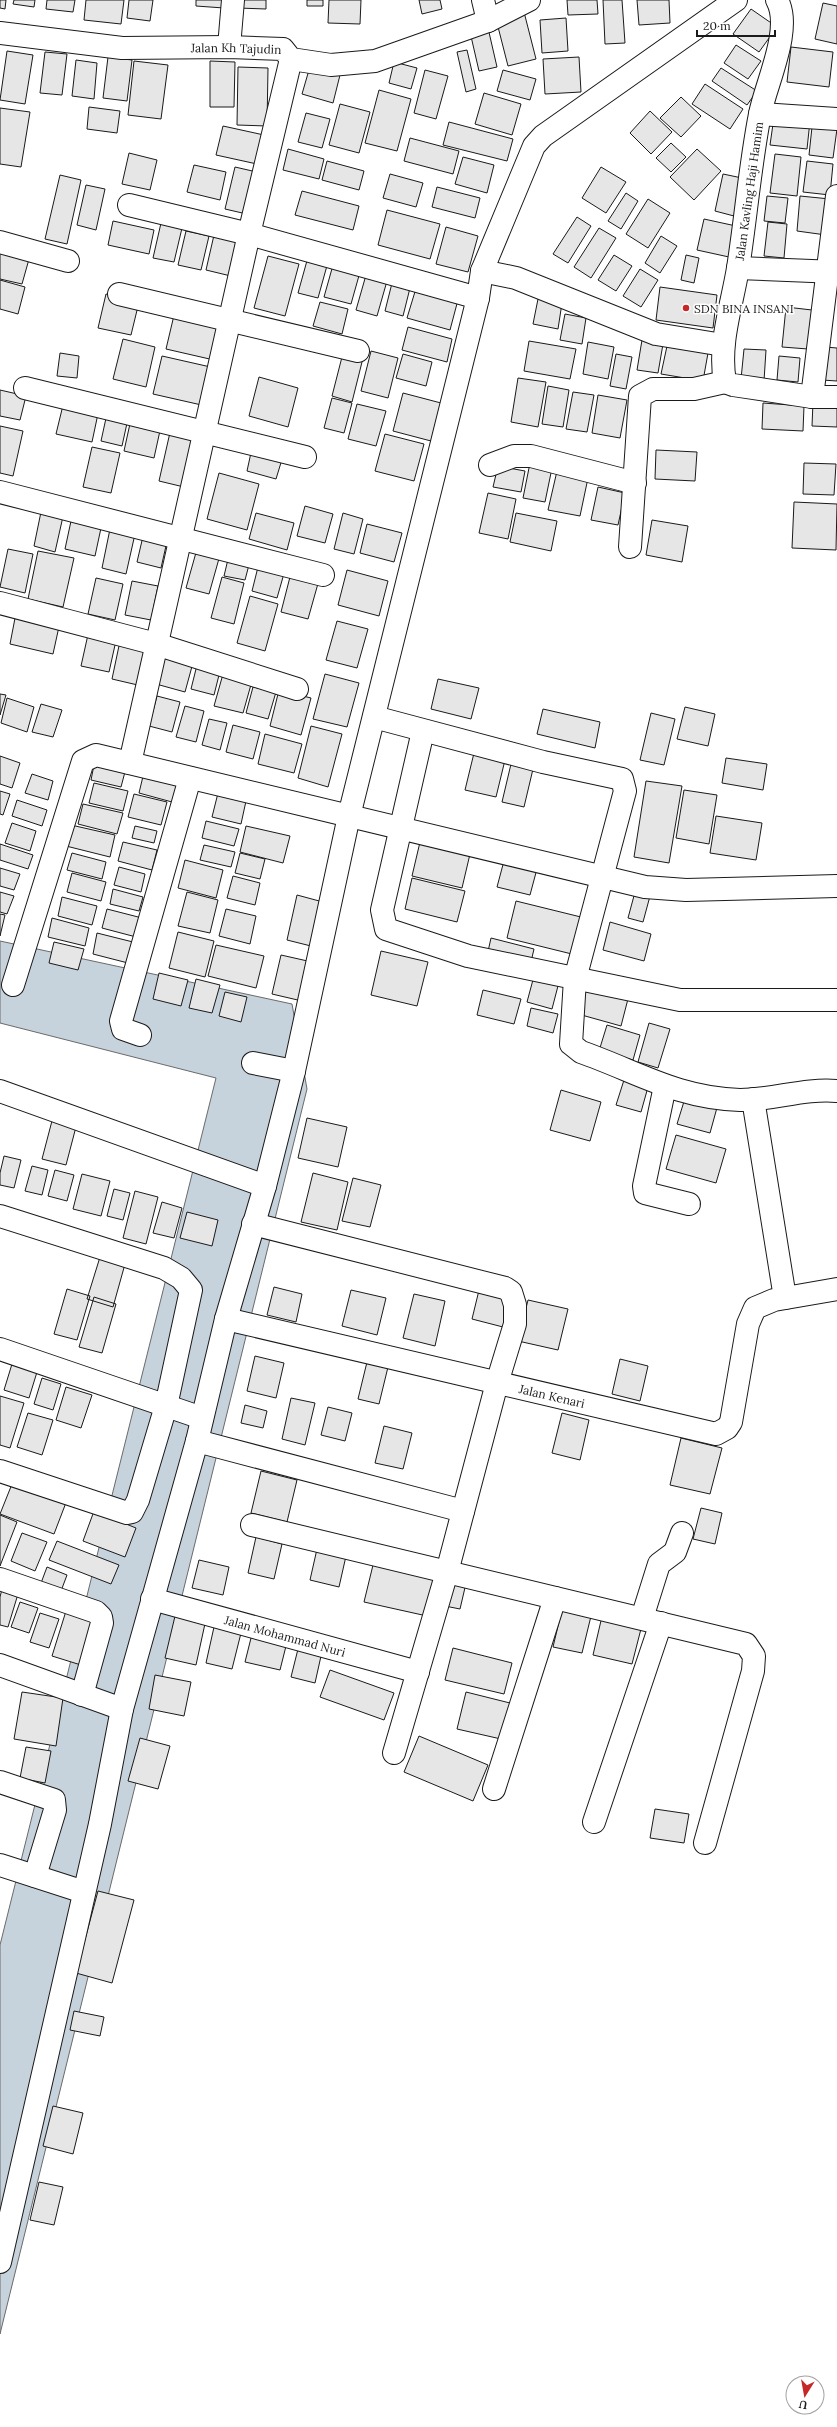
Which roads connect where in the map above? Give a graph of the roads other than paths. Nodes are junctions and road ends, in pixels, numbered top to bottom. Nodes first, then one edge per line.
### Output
1 (233, 0) edge
2 (529, 0) edge
3 (736, 0) edge
4 (779, 4) edge
5 (486, 10) edge
6 (0, 33) edge
7 (229, 47) junction
8 (291, 59) junction
9 (760, 114) junction
10 (837, 119) edge
11 (837, 196) edge
12 (129, 205) dead end
13 (249, 234) junction
14 (0, 242) edge
15 (68, 261) dead end
16 (738, 268) junction
17 (485, 272) junction
18 (832, 272) edge
19 (119, 294) dead end
20 (478, 298) junction
21 (229, 321) junction
22 (723, 345) junction
23 (358, 351) dead end
24 (725, 382) junction
25 (25, 388) dead end
26 (812, 397) junction
27 (837, 397) edge
28 (204, 431) junction
29 (305, 457) dead end
30 (490, 465) dead end
31 (634, 483) junction
32 (0, 492) edge
33 (180, 538) junction
34 (630, 547) dead end
35 (323, 575) dead end
36 (0, 603) edge
37 (156, 644) junction
38 (297, 689) dead end
39 (374, 717) junction
40 (423, 731) junction
41 (130, 763) junction
42 (190, 778) junction
43 (349, 816) junction
44 (402, 829) junction
45 (601, 877) junction
46 (837, 886) edge
47 (575, 979) junction
48 (13, 985) dead end
49 (837, 1000) edge
50 (140, 1035) dead end
51 (263, 1065) dead end
52 (294, 1071) junction
53 (665, 1086) junction
54 (0, 1091) edge
55 (837, 1091) edge
56 (753, 1099) junction
57 (250, 1181) junction
58 (689, 1204) dead end
59 (0, 1216) edge
60 (253, 1224) junction
61 (837, 1289) edge
62 (785, 1298) junction
63 (226, 1319) junction
64 (0, 1349) edge
65 (497, 1383) junction
66 (169, 1407) junction
67 (200, 1417) junction
68 (198, 1441) junction
69 (0, 1471) edge
70 (463, 1511) junction
71 (252, 1525) dead end
72 (682, 1533) dead end
73 (447, 1572) junction
74 (0, 1579) edge
75 (555, 1598) junction
76 (152, 1599) junction
77 (651, 1621) junction
78 (0, 1665) edge
79 (418, 1672) junction
80 (102, 1702) junction
81 (394, 1753) dead end
82 (0, 1782) edge
83 (494, 1789) dead end
84 (594, 1822) dead end
85 (705, 1843) dead end
86 (0, 1865) edge
87 (40, 1877) junction
88 (78, 1889) junction
89 (0, 2262) edge

1 - 7 street
2 - 5 street, Jalan Kh Tajudin
3 - 17 street
4 - 9 street, Jalan Kavling Haji Hamim
5 - 8 street, Jalan Kh Tajudin
6 - 7 street, Jalan Kh Tajudin
7 - 8 street, Jalan Kh Tajudin
8 - 13 street
9 - 10 street, Jalan Kavling Haji Hamim
9 - 16 street, Jalan Kavling Haji Hamim
11 - 18 street
12 - 13 street
13 - 20 street
13 - 21 street
14 - 15 street
16 - 18 street, Jalan Kavling Haji Hamim
16 - 22 street, Jalan Kavling Haji Hamim
17 - 20 street
17 - 22 street
18 - 26 street
19 - 21 street
20 - 39 street
21 - 23 street
21 - 28 street
22 - 24 street, Jalan Kavling Haji Hamim
24 - 26 street
24 - 31 street
25 - 28 street
26 - 27 street
28 - 29 street
28 - 33 street
30 - 31 street
31 - 34 street
32 - 33 street
33 - 35 street
33 - 37 street
36 - 37 street
37 - 38 street
37 - 41 street
39 - 40 street
39 - 43 street
40 - 44 street
40 - 45 street
41 - 42 street
41 - 48 street
42 - 43 street
42 - 50 street
43 - 44 street
43 - 52 street
44 - 45 street
44 - 47 street
45 - 46 street
45 - 47 street
47 - 49 street
47 - 53 street
51 - 52 street
52 - 57 street
53 - 56 street
53 - 58 street
54 - 57 street
55 - 56 street
56 - 62 street
57 - 60 street
59 - 66 street
60 - 63 street
60 - 65 street
61 - 62 street
62 - 65 street, Jalan Kenari
63 - 65 street, Jalan Kenari
63 - 67 street
64 - 66 street
65 - 70 street
66 - 67 street
66 - 69 street
67 - 68 street
68 - 70 street
68 - 76 street
70 - 73 street
71 - 73 street
72 - 77 street
73 - 75 street
73 - 79 street
74 - 80 street
75 - 77 street
75 - 83 street
76 - 79 street, Jalan Mohammad Nuri
76 - 80 street
77 - 84 street
77 - 85 street
78 - 80 street
79 - 81 street
80 - 88 street
82 - 87 street
86 - 87 street
87 - 88 street
88 - 89 street

